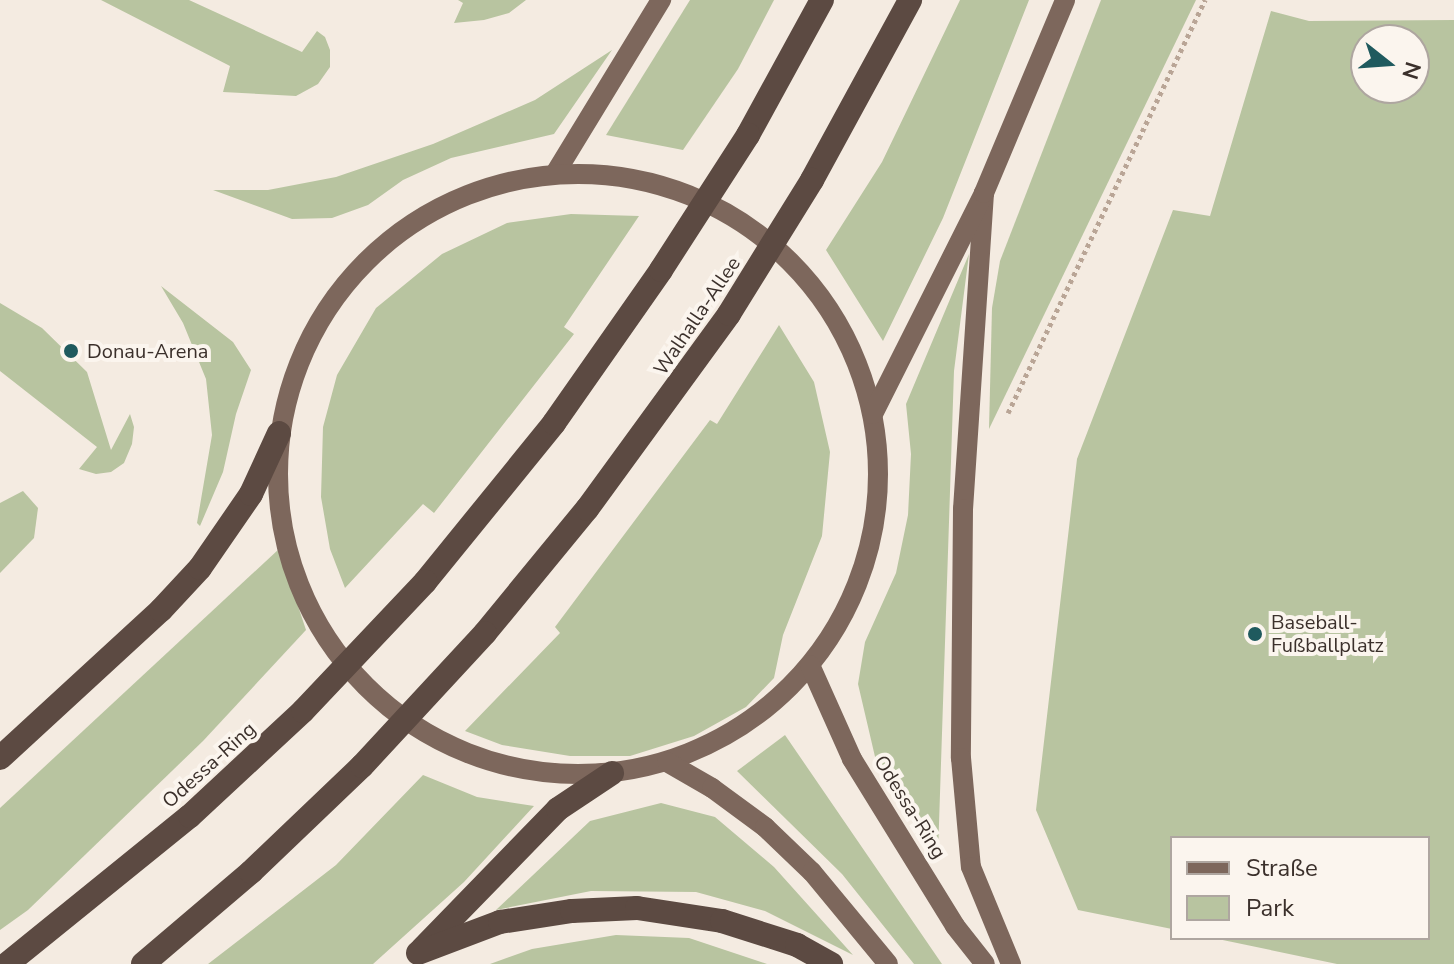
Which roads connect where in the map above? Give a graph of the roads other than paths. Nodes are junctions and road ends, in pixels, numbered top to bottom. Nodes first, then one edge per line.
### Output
1 (661, 0) edge
2 (822, 0) edge
3 (910, 0) edge
4 (1065, 0) edge
5 (556, 172) junction
6 (984, 193) junction
7 (873, 414) junction
8 (279, 433) junction
9 (810, 665) junction
10 (0, 758) edge
11 (667, 762) junction
12 (612, 773) junction
13 (411, 959) edge
14 (7, 964) edge
15 (143, 964) edge
16 (831, 964) edge
17 (888, 964) edge
18 (985, 964) edge
19 (1011, 964) edge

1 - 5 main road
2 - 14 highway, Odessa-Ring, bridge
3 - 15 highway, Walhalla-Allee, bridge
4 - 6 main road
5 - 7 main road
5 - 8 main road
6 - 7 main road
6 - 19 main road
7 - 9 main road
8 - 10 highway
8 - 12 main road
9 - 11 main road
9 - 18 main road, Odessa-Ring
11 - 12 main road
11 - 17 main road
12 - 13 highway
13 - 16 highway

